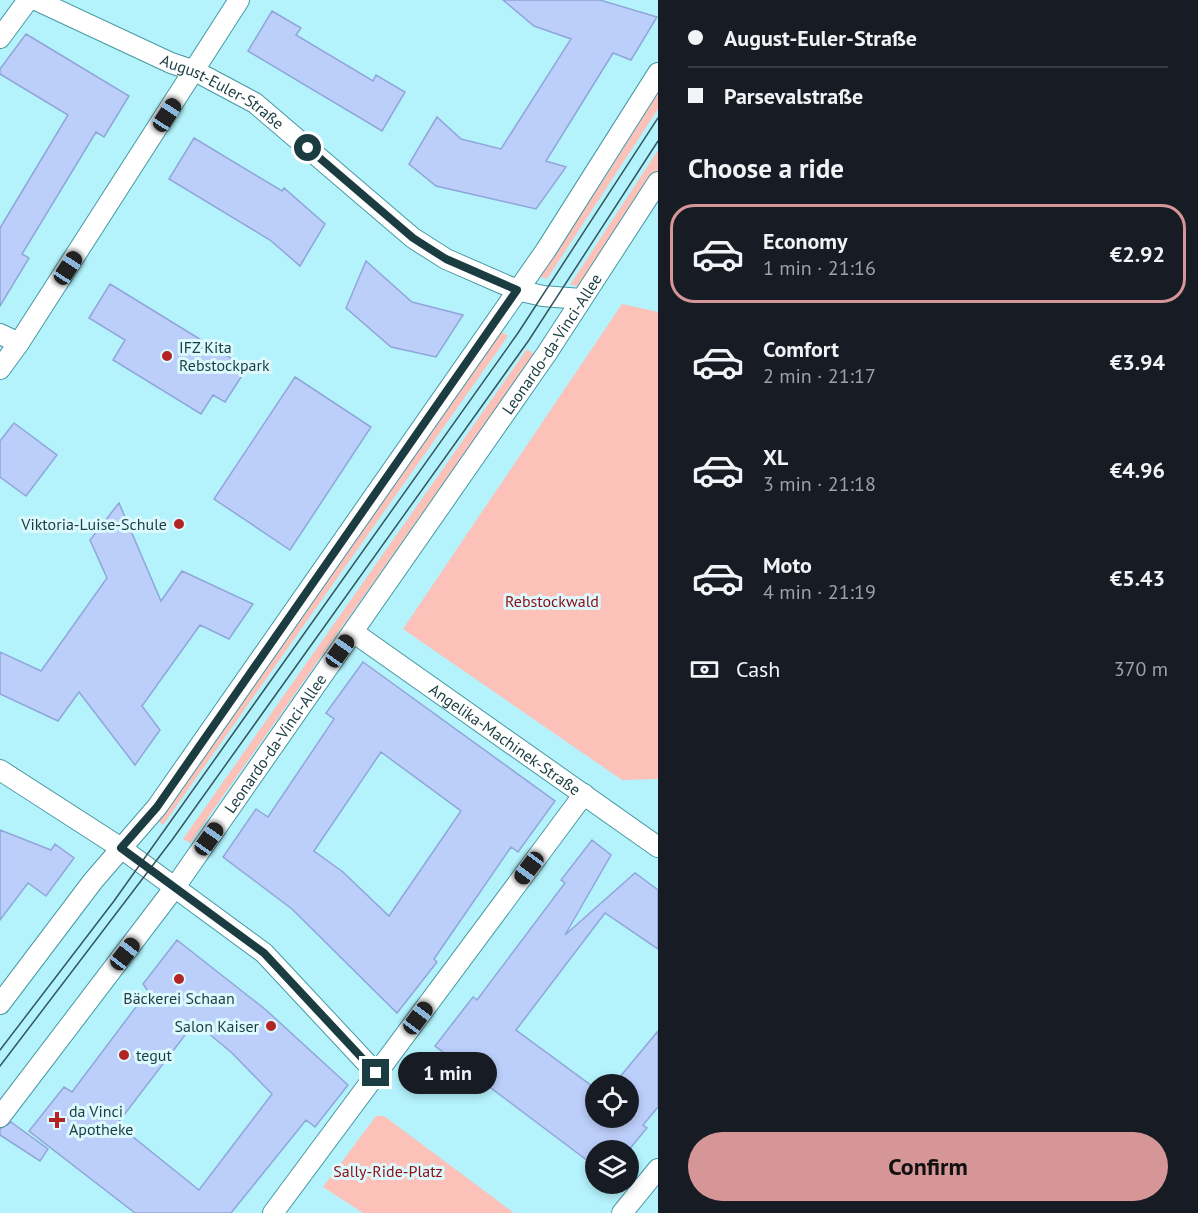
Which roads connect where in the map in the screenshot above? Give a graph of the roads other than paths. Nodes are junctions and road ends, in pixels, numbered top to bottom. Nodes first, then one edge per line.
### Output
1 (28, 0) edge
2 (36, 0) edge
3 (239, 0) edge
4 (0, 38) edge
5 (195, 71) junction
6 (658, 73) edge
7 (658, 182) edge
8 (517, 290) junction
9 (581, 299) junction
10 (0, 334) edge
11 (19, 344) junction
12 (0, 369) edge
13 (353, 632) junction
14 (0, 770) edge
15 (584, 794) junction
16 (658, 847) edge
17 (121, 848) junction
18 (175, 887) junction
19 (0, 1004) edge
20 (376, 1073) junction
21 (0, 1117) edge
22 (658, 1169) edge
23 (273, 1213) edge
24 (622, 1213) edge

1 - 4 street
2 - 5 street, August-Euler-Straße
3 - 5 street
5 - 8 street, August-Euler-Straße
5 - 11 street
6 - 8 street
7 - 9 street, Leonardo-da-Vinci-Allee
8 - 9 street, August-Euler-Straße
8 - 17 street
9 - 13 street, Leonardo-da-Vinci-Allee
10 - 11 street
11 - 12 street
13 - 15 street, Angelika-Machinek-Straße
13 - 18 street, Leonardo-da-Vinci-Allee
14 - 17 street
15 - 16 street, Angelika-Machinek-Straße
15 - 20 street
17 - 18 street
17 - 19 street
18 - 20 street
18 - 21 street, Leonardo-da-Vinci-Allee
20 - 23 street
22 - 24 street

